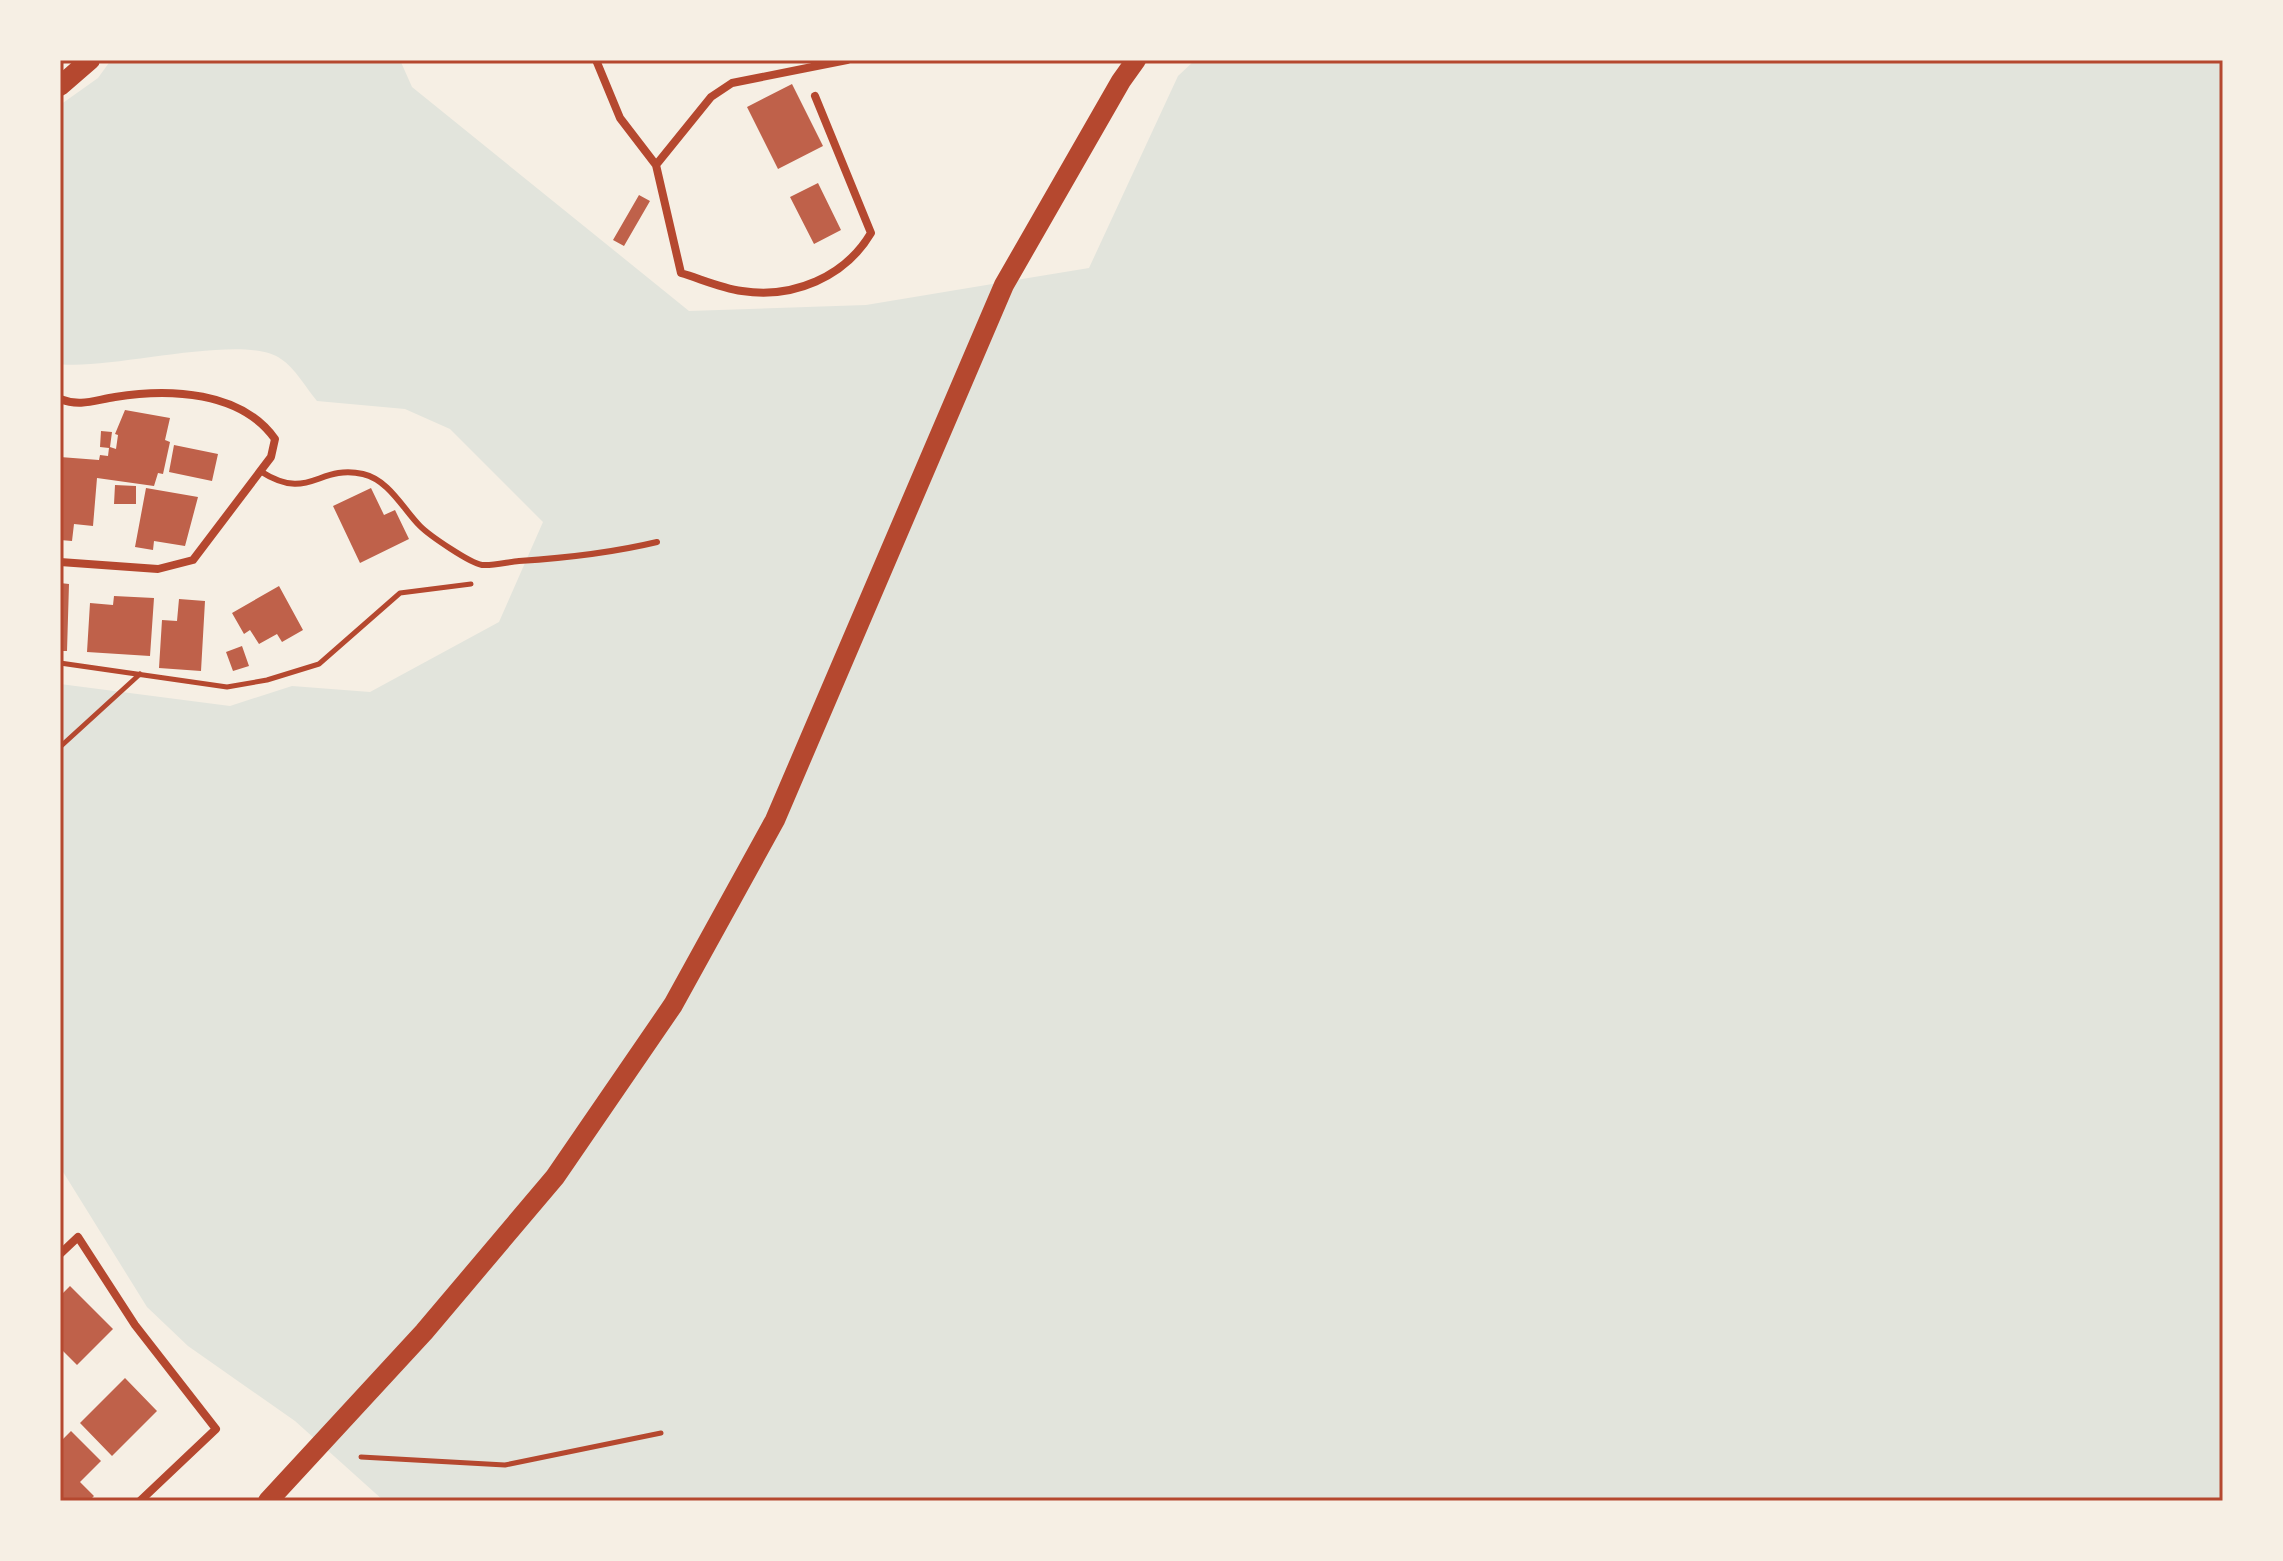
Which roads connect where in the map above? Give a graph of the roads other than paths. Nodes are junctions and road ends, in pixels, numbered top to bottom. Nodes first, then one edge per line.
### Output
1 (90, 60) edge
2 (596, 60) edge
3 (847, 60) edge
4 (1136, 60) edge
5 (60, 86) edge
6 (815, 96) dead end
7 (656, 165) junction
8 (60, 399) edge
9 (260, 471) junction
10 (657, 542) dead end
11 (60, 562) edge
12 (60, 1254) edge
13 (286, 1481) junction
14 (140, 1501) edge
15 (260, 1501) edge
16 (268, 1501) edge

1 - 5 main road
2 - 7 street
3 - 7 street
4 - 13 main road
6 - 7 street
8 - 9 street
9 - 10 lane
9 - 11 street
12 - 14 street
13 - 15 main road
13 - 16 main road

